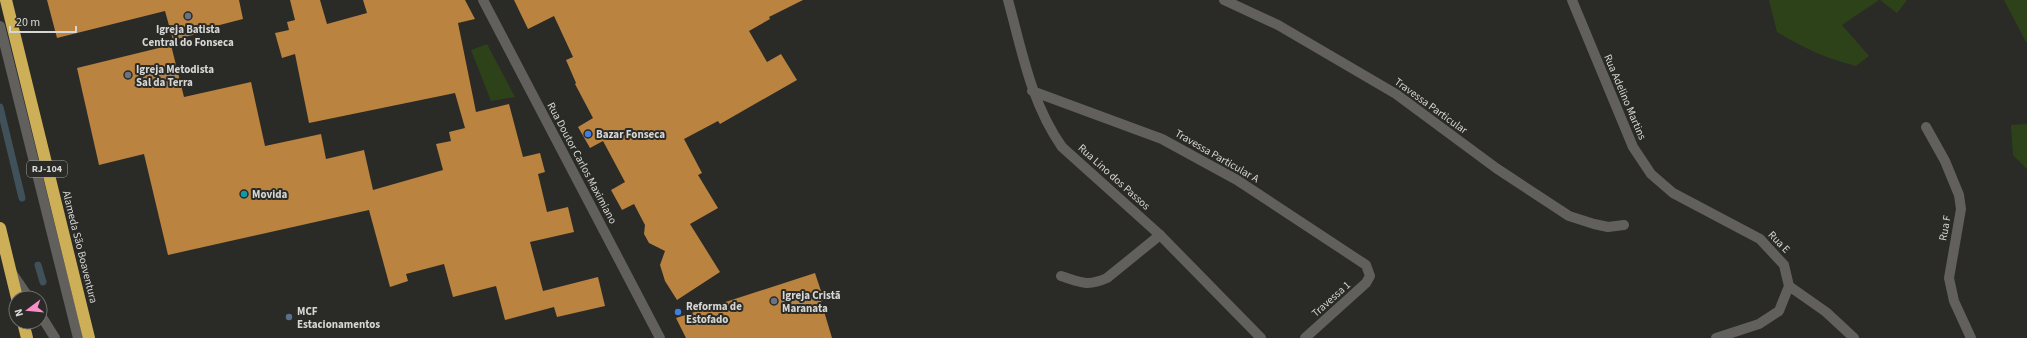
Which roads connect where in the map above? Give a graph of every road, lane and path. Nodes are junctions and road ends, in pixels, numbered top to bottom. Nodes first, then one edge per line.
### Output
1 (6, 0) edge
2 (483, 0) edge
3 (1008, 0) edge
4 (1224, 0) edge
5 (1572, 0) edge
6 (0, 26) edge
7 (1032, 91) junction
8 (1926, 127) dead end
9 (1673, 193) joint
10 (1624, 225) dead end
11 (0, 228) edge
12 (1160, 235) junction
13 (10, 270) junction
14 (1061, 276) dead end
15 (1370, 276) joint
16 (1789, 286) junction
17 (15, 290) edge
18 (24, 290) edge
19 (48, 327) edge
20 (55, 338) edge
21 (78, 338) edge
22 (89, 338) edge
23 (660, 338) edge
24 (1261, 338) edge
25 (1305, 338) edge
26 (1716, 338) edge
27 (1854, 338) edge
28 (1971, 338) edge

1 - 22 highway, Alameda São Boaventura / RJ-104
2 - 23 street, Rua Doutor Carlos Maximiano
3 - 7 street, Rua Lino dos Passos
4 - 10 street, Travessa Particular
5 - 9 street, Rua Adelino Martins
6 - 21 street
7 - 12 street, Rua Lino dos Passos
7 - 15 street, Travessa Particular A
8 - 28 street, Rua F
9 - 16 street, Rua E
11 - 13 highway
12 - 14 street
12 - 24 street, Rua Lino dos Passos
13 - 17 highway
13 - 18 street
15 - 25 street, Travessa 1
16 - 26 street
16 - 27 street
19 - 20 street

